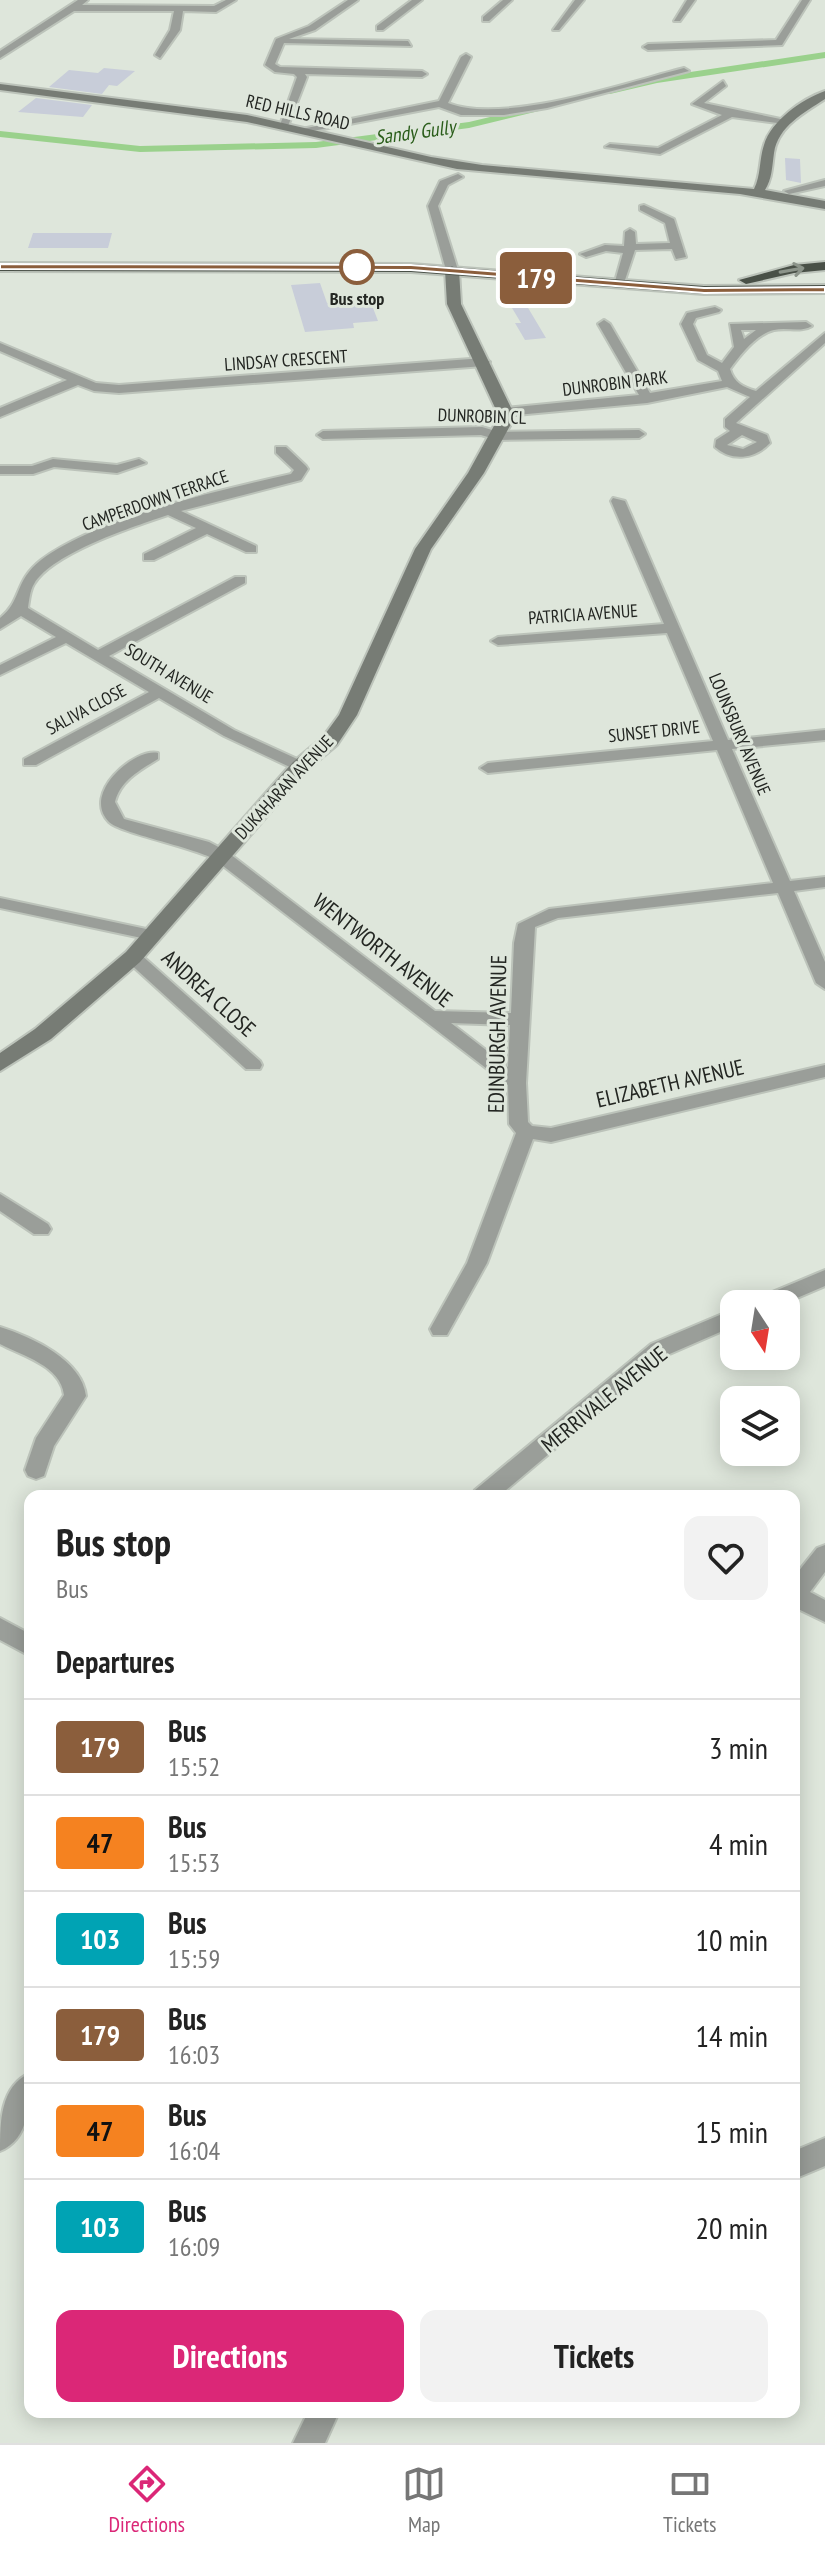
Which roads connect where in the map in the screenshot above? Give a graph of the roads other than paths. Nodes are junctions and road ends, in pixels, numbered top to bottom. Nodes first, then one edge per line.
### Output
1 (84, 0) edge
2 (232, 0) edge
3 (354, 0) edge
4 (418, 0) edge
5 (508, 0) edge
6 (580, 0) edge
7 (691, 0) edge
8 (806, 0) edge
9 (73, 8) junction
10 (179, 9) junction
11 (486, 19) dead end
12 (677, 19) dead end
13 (380, 28) dead end
14 (556, 28) dead end
15 (279, 42) junction
16 (408, 44) dead end
17 (648, 47) dead end
18 (0, 55) edge
19 (160, 55) dead end
20 (466, 57) dead end
21 (297, 71) junction
22 (684, 71) dead end
23 (422, 74) dead end
24 (723, 84) dead end
25 (0, 87) edge
26 (825, 94) edge
27 (441, 104) junction
28 (731, 114) junction
29 (785, 121) junction
30 (283, 126) junction
31 (302, 130) junction
32 (610, 147) dead end
33 (458, 177) dead end
34 (825, 183) edge
35 (762, 185) junction
36 (787, 194) junction
37 (820, 204) edge
38 (644, 208) dead end
39 (630, 232) dead end
40 (630, 248) junction
41 (586, 254) dead end
42 (825, 266) edge
43 (0, 267) edge
44 (0, 275) edge
45 (452, 275) junction
46 (618, 283) junction
47 (825, 289) edge
48 (704, 290) junction
49 (825, 299) edge
50 (715, 310) dead end
51 (604, 324) dead end
52 (770, 326) junction
53 (806, 326) dead end
54 (825, 337) edge
55 (0, 347) edge
56 (740, 347) junction
57 (484, 362) junction
58 (724, 369) junction
59 (78, 380) junction
60 (729, 383) junction
61 (760, 396) junction
62 (647, 399) junction
63 (505, 412) junction
64 (0, 413) edge
65 (739, 431) dead end
66 (639, 434) dead end
67 (323, 435) dead end
68 (498, 436) junction
69 (281, 450) dead end
70 (139, 463) dead end
71 (0, 470) edge
72 (618, 501) dead end
73 (170, 511) junction
74 (208, 528) junction
75 (251, 549) dead end
76 (149, 557) dead end
77 (240, 580) dead end
78 (20, 610) junction
79 (0, 625) edge
80 (672, 628) junction
81 (67, 637) junction
82 (498, 641) dead end
83 (100, 655) junction
84 (0, 671) edge
85 (162, 691) junction
86 (825, 735) edge
87 (723, 744) junction
88 (152, 756) dead end
89 (30, 762) dead end
90 (300, 766) junction
91 (488, 768) dead end
92 (220, 855) junction
93 (825, 882) edge
94 (783, 887) junction
95 (0, 903) edge
96 (151, 935) junction
97 (133, 957) junction
98 (825, 983) edge
99 (430, 1017) junction
100 (520, 1019) junction
101 (0, 1064) edge
102 (253, 1065) dead end
103 (825, 1071) edge
104 (517, 1083) junction
105 (526, 1132) junction
106 (0, 1201) edge
107 (41, 1229) dead end
108 (825, 1278) edge
109 (796, 1290) edge
110 (720, 1323) edge
111 (440, 1329) dead end
112 (0, 1335) edge
113 (36, 1470) dead end
114 (490, 1490) edge
115 (825, 1555) edge
116 (800, 1587) edge
117 (800, 1598) edge
118 (825, 1612) edge
119 (0, 1628) edge
120 (24, 1642) edge
121 (24, 2097) edge
122 (0, 2137) edge
123 (825, 2152) edge
124 (800, 2162) edge
125 (321, 2418) edge
126 (309, 2443) edge

1 - 9 street
2 - 10 street
3 - 15 street
4 - 13 street
5 - 11 street
6 - 14 street
7 - 12 street
8 - 17 street
9 - 10 street
9 - 18 street
10 - 19 street
15 - 16 street
15 - 21 street
20 - 27 street
21 - 23 street
21 - 30 street
22 - 27 street
24 - 28 street
25 - 30 main road, RED HILLS ROAD
26 - 29 main road
27 - 31 street
28 - 29 street
28 - 32 street
29 - 35 main road
30 - 31 main road, RED HILLS ROAD
31 - 35 main road, RED HILLS ROAD
33 - 45 street
34 - 36 street
35 - 36 main road, RED HILLS ROAD
35 - 36 main road
36 - 37 main road, RED HILLS ROAD
38 - 40 street
39 - 40 street
40 - 41 street
40 - 46 street
48 -> 42 highway
43 - 45 highway
44 - 45 highway
45 - 46 highway
45 - 49 highway
45 - 57 main road
46 - 48 highway
47 - 48 highway
50 - 58 street
51 - 62 street
52 - 53 street
52 - 56 street
52 - 56 street
54 - 61 street
55 - 59 street, LINDSAY CRESCENT
56 - 58 street
57 - 59 street, LINDSAY CRESCENT
57 - 63 main road
58 - 60 street
59 - 64 street
60 - 61 street
60 - 62 street, DUNROBIN PARK
61 - 65 street
62 - 63 street, DUNROBIN PARK
63 - 68 main road, DUKAHARAN AVENUE
66 - 68 street, DUNROBIN CL
67 - 68 street, DUNROBIN CL
68 - 90 main road, DUKAHARAN AVENUE
69 - 73 street, CAMPERDOWN TERRACE
70 - 71 street
72 - 80 street, LOUNSBURY AVENUE
73 - 74 street
73 - 78 street, CAMPERDOWN TERRACE
74 - 75 street
74 - 76 street
77 - 83 street
78 - 79 street
78 - 81 street, SOUTH AVENUE
80 - 82 street, PATRICIA AVENUE
80 - 87 street, LOUNSBURY AVENUE
81 - 83 street, SOUTH AVENUE
81 - 84 street
83 - 85 street, SOUTH AVENUE
85 - 89 street, SALIVA CLOSE
85 - 90 street, SOUTH AVENUE
86 - 87 street, SUNSET DRIVE
87 - 91 street, SUNSET DRIVE
87 - 94 street, LOUNSBURY AVENUE
88 - 92 street, WENTWORTH AVENUE
90 - 92 main road, DUKAHARAN AVENUE
92 - 96 main road, DUKAHARAN AVENUE
92 - 99 street, WENTWORTH AVENUE
93 - 94 street, EDINBURGH AVENUE
94 - 98 street, LOUNSBURY AVENUE
94 - 100 street, EDINBURGH AVENUE
95 - 96 street
96 - 97 main road, DUKAHARAN AVENUE
97 - 101 main road, DUKAHARAN AVENUE
97 - 102 street, ANDREA CLOSE
99 - 100 street
99 - 104 street, WENTWORTH AVENUE
100 - 104 street, EDINBURGH AVENUE
103 - 105 street, ELIZABETH AVENUE
104 - 105 street, EDINBURGH AVENUE
105 - 111 street, EDINBURGH AVENUE
106 - 107 street
108 - 109 street
110 - 114 street, MERRIVALE AVENUE
112 - 113 street
115 - 116 street
117 - 118 street
119 - 120 street
121 - 122 street
123 - 124 street
125 - 126 street

